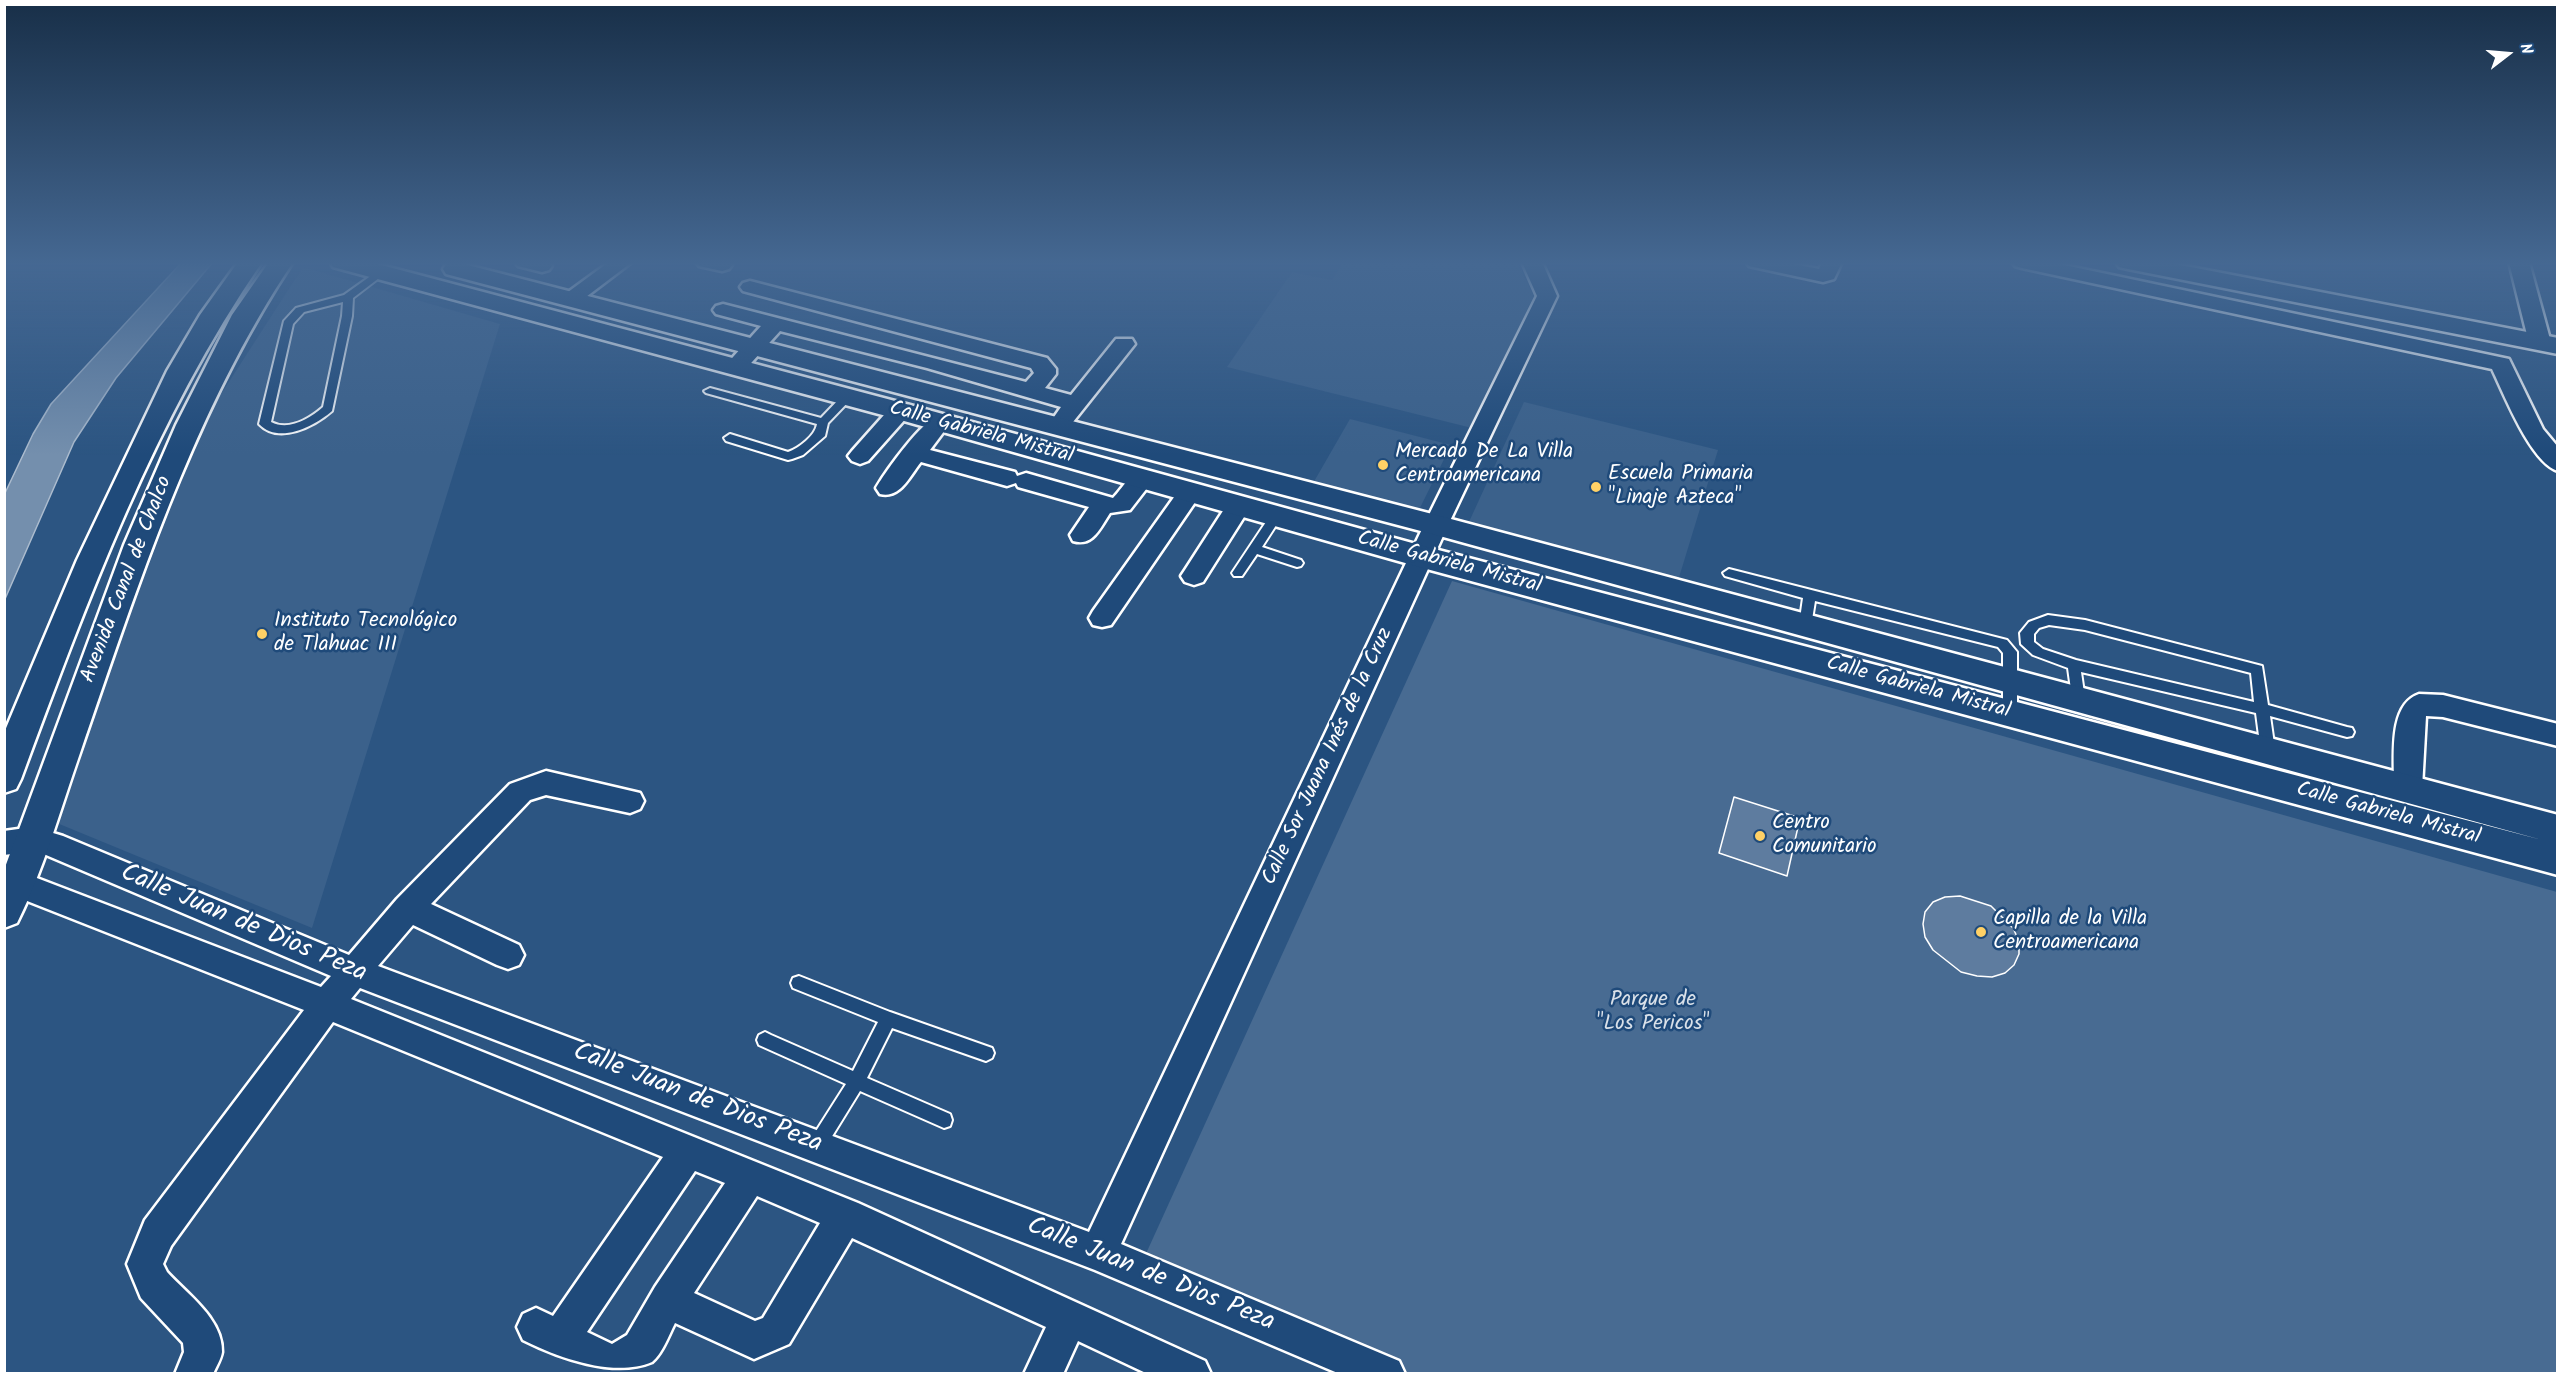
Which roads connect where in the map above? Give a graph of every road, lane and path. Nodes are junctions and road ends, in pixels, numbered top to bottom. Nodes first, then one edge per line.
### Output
1 (208, 326) edge
2 (239, 326) edge
3 (287, 326) edge
4 (345, 326) edge
5 (680, 326) edge
6 (696, 326) edge
7 (744, 326) edge
8 (781, 326) edge
9 (900, 326) edge
10 (1532, 326) edge
11 (2324, 326) edge
12 (2462, 326) edge
13 (2542, 326) edge
14 (763, 341) junction
15 (957, 341) junction
16 (1124, 344) dead end
17 (2549, 345) edge
18 (934, 363) junction
19 (1032, 389) junction
20 (710, 391) dead end
21 (846, 398) junction
22 (904, 400) junction
23 (1074, 403) junction
24 (823, 422) junction
25 (940, 422) junction
26 (1057, 427) junction
27 (730, 438) dead end
28 (914, 453) junction
29 (860, 456) dead end
30 (2558, 463) edge
31 (1142, 479) junction
32 (888, 488) dead end
33 (1190, 492) junction
34 (1104, 504) junction
35 (1239, 506) junction
36 (1276, 516) junction
37 (1436, 525) junction
38 (1082, 535) dead end
39 (1256, 549) junction
40 (1423, 557) junction
41 (1297, 563) dead end
42 (1238, 573) dead end
43 (1730, 573) dead end
44 (1194, 576) dead end
45 (1810, 595) junction
46 (1102, 618) dead end
47 (1805, 626) junction
48 (2074, 665) junction
49 (2010, 681) junction
50 (2078, 700) junction
51 (2262, 709) junction
52 (2010, 714) junction
53 (2347, 732) dead end
54 (2558, 735) edge
55 (2268, 751) junction
56 (4, 779) edge
57 (2408, 788) junction
58 (630, 801) dead end
59 (2558, 830) edge
60 (19, 841) edge
61 (2558, 860) edge
62 (9, 893) edge
63 (408, 908) junction
64 (508, 955) dead end
65 (355, 972) junction
66 (799, 983) dead end
67 (327, 1004) junction
68 (888, 1019) junction
69 (765, 1040) dead end
70 (986, 1053) dead end
71 (857, 1081) junction
72 (944, 1120) dead end
73 (817, 1145) junction
74 (687, 1152) junction
75 (750, 1176) junction
76 (845, 1216) junction
77 (1098, 1253) junction
78 (668, 1300) junction
79 (1069, 1319) junction
80 (194, 1374) edge
81 (1043, 1374) edge
82 (1192, 1374) edge
83 (1386, 1374) edge

1 - 56 street, Avenida Canal de Chalco
2 - 60 street, Avenida Canal de Chalco
3 - 4 lane
5 - 14 street, Calle Gabriela Mistral
6 - 14 street, Calle Gabriela Mistral
7 - 14 street
8 - 14 street
9 - 15 street
10 - 37 street, Calle Sor Juana Inés de la Cruz
11 - 30 street
12 - 17 street
13 - 17 street
14 - 18 street
14 - 21 street, Calle Gabriela Mistral
14 - 22 street, Calle Gabriela Mistral
15 - 18 street
15 - 19 street
16 - 23 street
18 - 19 street
18 - 22 street
19 - 23 street
20 - 24 lane
21 - 22 street, Calle Gabriela Mistral
21 - 24 lane
22 - 25 street, Calle Gabriela Mistral
22 - 26 street, Calle Gabriela Mistral
22 - 29 street
23 - 26 street
24 - 27 lane
25 - 28 street
25 - 31 street, Calle Gabriela Mistral
26 - 37 street, Calle Gabriela Mistral
28 - 32 street
28 - 34 street
31 - 33 street, Calle Gabriela Mistral
31 - 34 street
33 - 35 street, Calle Gabriela Mistral
33 - 46 street
34 - 38 street
35 - 36 street, Calle Gabriela Mistral
35 - 44 street
36 - 39 lane
36 - 40 street, Calle Gabriela Mistral
37 - 40 street, Calle Sor Juana Inés de la Cruz
37 - 47 street, Calle Gabriela Mistral
39 - 41 lane
39 - 42 lane
40 - 52 street, Calle Gabriela Mistral
40 - 77 street, Calle Sor Juana Inés de la Cruz
43 - 45 lane
45 - 47 lane
45 - 49 lane
47 - 49 street, Calle Gabriela Mistral
48 - 50 lane
48 - 51 lane
48 - 51 lane
49 - 50 street, Calle Gabriela Mistral
49 - 52 lane
50 - 55 street, Calle Gabriela Mistral
51 - 53 lane
51 - 55 lane
52 - 61 street, Calle Gabriela Mistral
54 - 57 street
55 - 57 street, Calle Gabriela Mistral
57 - 59 street, Calle Gabriela Mistral
58 - 63 street
60 - 62 street, Avenida Canal de Chalco
60 - 65 street, Calle Juan de Dios Peza
62 - 67 street, Calle Juan de Dios Peza
63 - 64 street
63 - 65 street
65 - 67 street
65 - 73 street, Calle Juan de Dios Peza
66 - 68 lane
67 - 74 street, Calle Juan de Dios Peza
67 - 80 street
68 - 70 lane
68 - 71 lane
69 - 71 lane
71 - 72 lane
71 - 73 lane
73 - 77 street, Calle Juan de Dios Peza
74 - 75 street, Calle Juan de Dios Peza
74 - 78 street
75 - 76 street, Calle Juan de Dios Peza
75 - 78 street
76 - 78 street
76 - 79 street, Calle Juan de Dios Peza
77 - 83 street, Calle Juan de Dios Peza
79 - 81 street
79 - 82 street, Calle Juan de Dios Peza

